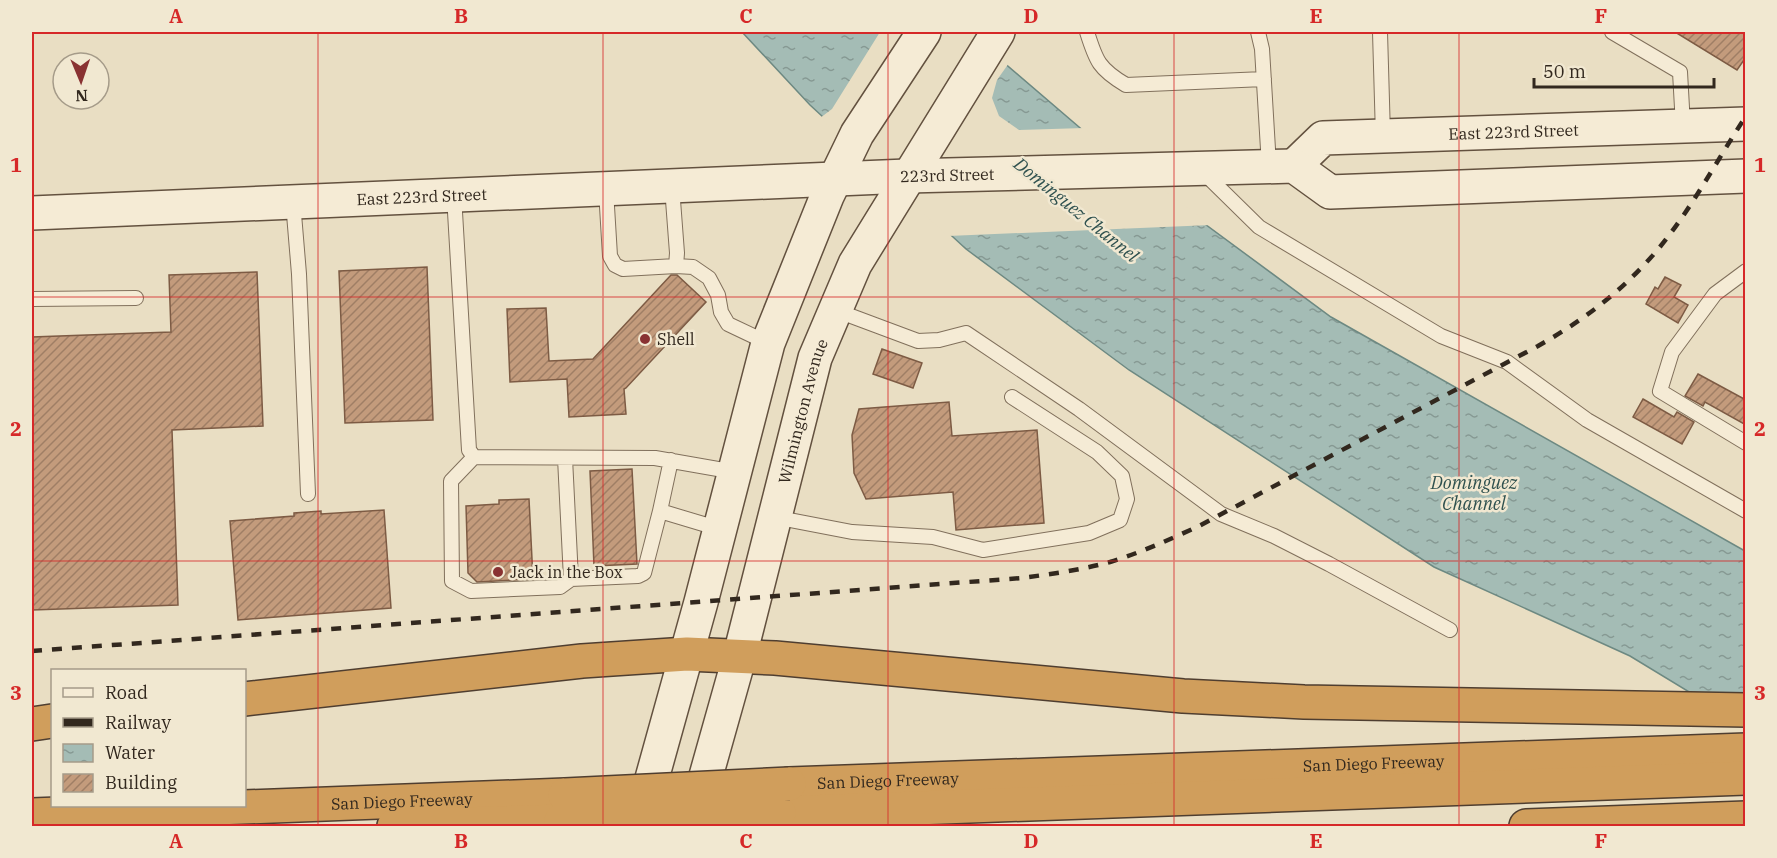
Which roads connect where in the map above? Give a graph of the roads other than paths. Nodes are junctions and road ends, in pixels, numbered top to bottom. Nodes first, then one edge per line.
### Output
1 (924, 32) edge
2 (1087, 32) edge
3 (1258, 32) edge
4 (1380, 32) edge
5 (1612, 32) edge
6 (995, 36) edge
7 (1264, 80) junction
8 (1746, 124) edge
9 (1683, 126) junction
10 (1383, 136) junction
11 (1281, 166) junction
12 (1200, 168) junction
13 (907, 176) junction
14 (1746, 176) edge
15 (824, 186) junction
16 (672, 187) junction
17 (606, 190) junction
18 (454, 195) junction
19 (293, 202) junction
20 (32, 213) edge
21 (676, 266) junction
22 (1746, 271) edge
23 (136, 298) dead end
24 (32, 299) edge
25 (835, 310) junction
26 (768, 343) junction
27 (1012, 397) dead end
28 (1746, 443) edge
29 (474, 457) junction
30 (565, 458) junction
31 (671, 460) junction
32 (735, 472) junction
33 (308, 494) dead end
34 (778, 504) junction
35 (660, 511) junction
36 (1746, 511) edge
37 (720, 529) junction
38 (571, 579) junction
39 (1450, 630) dead end
40 (687, 654) junction
41 (740, 655) junction
42 (246, 699) edge
43 (1746, 710) edge
44 (51, 721) edge
45 (32, 724) edge
46 (1746, 750) edge
47 (1738, 784) edge
48 (784, 798) junction
49 (563, 808) junction
50 (32, 815) edge
51 (1746, 818) edge
52 (394, 826) edge
53 (639, 826) edge
54 (692, 826) edge
55 (847, 826) edge
56 (1526, 826) edge

1 - 15 main road
2 - 7 lane
3 - 7 lane
4 - 10 lane
5 - 9 lane
6 - 13 main road, Wilmington Avenue
7 - 11 lane
8 - 9 main road, East 223rd Street
9 - 10 main road, East 223rd Street
10 - 11 main road, East 223rd Street
11 - 12 main road
11 - 14 main road
12 - 13 main road, 223rd Street
12 - 36 lane
13 - 15 main road, 223rd Street
13 - 25 main road, Wilmington Avenue
15 - 16 main road, East 223rd Street
15 - 26 main road
16 - 17 main road, East 223rd Street
16 - 21 lane
17 - 18 main road, East 223rd Street
17 - 21 lane
18 - 19 main road, East 223rd Street
18 - 29 lane
19 - 20 main road, East 223rd Street
19 - 33 lane
21 - 26 lane
22 - 28 lane
23 - 24 lane
25 - 34 main road, Wilmington Avenue
25 - 39 lane
26 - 32 main road
27 - 34 lane
29 - 30 lane
29 - 38 lane
30 - 31 lane
30 - 38 lane
31 - 32 lane
31 - 35 lane
32 - 34 main road
32 - 37 main road
34 - 41 main road, Wilmington Avenue
35 - 37 lane
35 - 38 lane
37 - 40 main road
40 - 41 highway
40 - 42 highway
40 - 53 main road
41 - 43 highway
41 - 54 main road, Wilmington Avenue
44 - 45 highway
46 - 48 highway, San Diego Freeway
47 - 48 highway
47 - 55 highway
48 - 49 highway, San Diego Freeway, bridge
49 - 50 highway, San Diego Freeway
49 - 52 highway
51 - 56 highway

